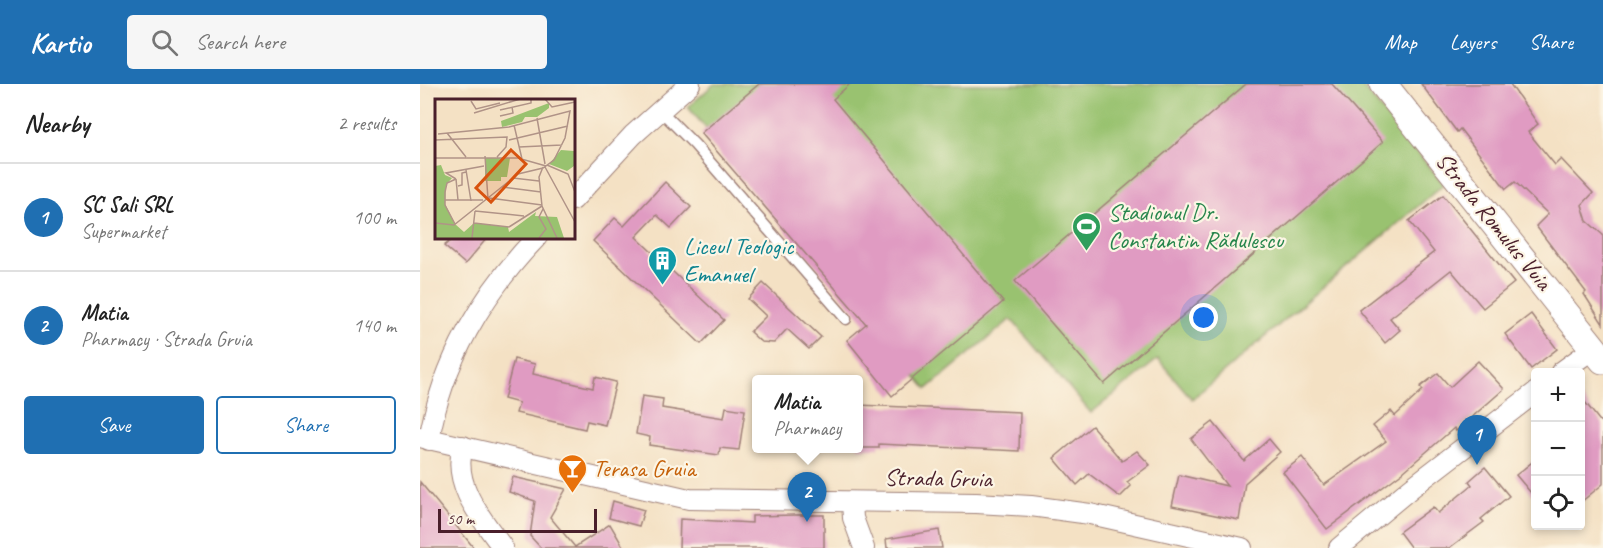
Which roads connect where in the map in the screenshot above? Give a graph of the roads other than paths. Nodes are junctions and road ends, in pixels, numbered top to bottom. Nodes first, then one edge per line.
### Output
1 (690, 84) edge
2 (1383, 84) edge
3 (661, 111) junction
4 (574, 199) edge
5 (536, 238) edge
6 (846, 319) dead end
7 (1598, 354) edge
8 (1570, 368) edge
9 (1531, 396) edge
10 (424, 438) edge
11 (463, 446) junction
12 (852, 502) junction
13 (1164, 539) edge
14 (503, 548) edge
15 (864, 548) edge
16 (1242, 548) edge
17 (1339, 548) edge

1 - 3 street
2 - 7 street, Strada Romulus Vuia
3 - 4 street
3 - 6 lane
5 - 10 street
7 - 8 street
9 - 17 street
10 - 11 street, Strada Gruia
11 - 12 street, Strada Gruia
11 - 14 street
12 - 13 street, Strada Gruia
12 - 15 street
13 - 16 street, Strada Gruia

